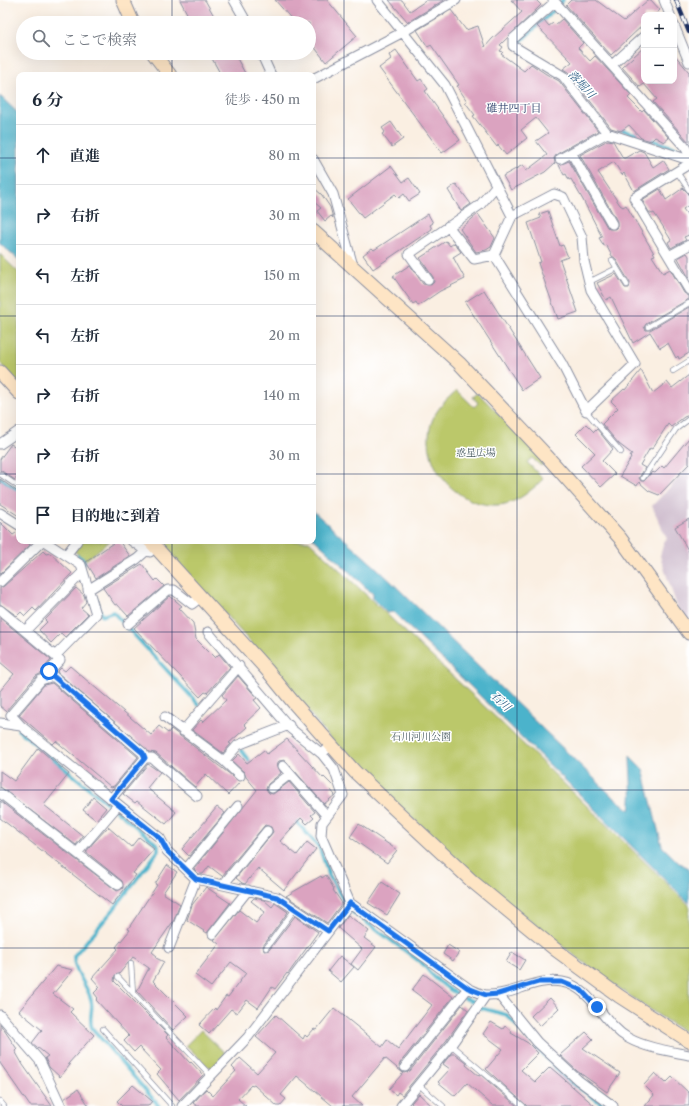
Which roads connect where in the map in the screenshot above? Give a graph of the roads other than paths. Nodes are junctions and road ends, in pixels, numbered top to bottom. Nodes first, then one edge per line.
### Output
1 (123, 0) edge
2 (234, 0) edge
3 (377, 0) edge
4 (456, 0) edge
5 (664, 0) edge
6 (556, 3) edge
7 (668, 12) edge
8 (130, 16) edge
9 (243, 16) edge
10 (403, 32) junction
11 (677, 33) edge
12 (641, 39) edge
13 (158, 60) edge
14 (264, 60) edge
15 (689, 62) edge
16 (612, 65) junction
17 (168, 72) edge
18 (270, 72) edge
19 (316, 77) edge
20 (607, 133) junction
21 (687, 150) edge
22 (572, 154) junction
23 (560, 159) dead end
24 (689, 160) edge
25 (689, 164) edge
26 (316, 165) edge
27 (677, 172) junction
28 (496, 186) junction
29 (689, 190) edge
30 (512, 216) junction
31 (612, 224) dead end
32 (448, 226) junction
33 (316, 234) edge
34 (689, 245) edge
35 (494, 255) junction
36 (669, 256) junction
37 (612, 260) dead end
38 (617, 268) junction
39 (354, 269) junction
40 (428, 280) dead end
41 (589, 282) junction
42 (627, 285) dead end
43 (689, 290) edge
44 (689, 303) edge
45 (648, 327) dead end
46 (689, 362) edge
47 (673, 371) dead end
48 (1, 374) edge
49 (16, 390) edge
50 (586, 411) junction
51 (689, 419) edge
52 (16, 433) edge
53 (0, 444) edge
54 (621, 452) dead end
55 (0, 474) edge
56 (643, 478) dead end
57 (16, 485) edge
58 (0, 513) edge
59 (16, 523) edge
60 (40, 544) edge
61 (48, 544) edge
62 (75, 544) edge
63 (148, 546) edge
64 (66, 556) junction
65 (83, 572) junction
66 (0, 582) edge
67 (88, 590) junction
68 (201, 597) junction
69 (0, 610) edge
70 (128, 624) dead end
71 (25, 631) junction
72 (208, 632) dead end
73 (689, 633) edge
74 (55, 656) junction
75 (239, 666) junction
76 (46, 678) junction
77 (165, 717) dead end
78 (0, 723) edge
79 (288, 725) junction
80 (21, 726) junction
81 (183, 731) junction
82 (326, 749) junction
83 (145, 758) junction
84 (224, 761) junction
85 (283, 766) dead end
86 (290, 774) junction
87 (240, 776) dead end
88 (272, 788) dead end
89 (0, 793) edge
90 (197, 796) dead end
91 (114, 806) junction
92 (238, 806) dead end
93 (327, 816) junction
94 (267, 831) dead end
95 (77, 853) junction
96 (186, 869) junction
97 (196, 879) junction
98 (118, 885) dead end
99 (223, 885) junction
100 (248, 890) junction
101 (350, 903) junction
102 (295, 909) junction
103 (328, 931) junction
104 (213, 934) dead end
105 (169, 948) dead end
106 (266, 948) dead end
107 (131, 963) dead end
108 (118, 977) dead end
109 (468, 988) junction
110 (133, 993) junction
111 (498, 994) junction
112 (486, 995) junction
113 (0, 1015) edge
114 (103, 1029) dead end
115 (689, 1041) edge
116 (451, 1046) junction
117 (689, 1055) edge
118 (405, 1067) dead end
119 (211, 1076) junction
120 (419, 1085) junction
121 (0, 1101) edge
122 (4, 1106) edge
123 (61, 1106) edge
124 (172, 1106) edge
125 (182, 1106) edge
126 (401, 1106) edge
127 (443, 1106) edge
128 (523, 1106) edge
129 (613, 1106) edge

1 - 8 street
2 - 9 street
3 - 10 street
4 - 10 street
5 - 7 street
6 - 16 street
6 - 20 street
10 - 19 street
10 - 28 street
11 - 15 street
12 - 16 street
13 - 17 street
14 - 18 street
16 - 21 street
20 - 22 street
20 - 24 street
22 - 23 street
22 - 31 street
25 - 27 street
26 - 39 street
27 - 29 lane
27 - 36 street
28 - 30 street
28 - 32 street
30 - 35 street
30 - 41 street
32 - 35 street
32 - 40 street
33 - 39 street
34 - 36 street
35 - 50 street
36 - 43 street
37 - 38 lane
38 - 41 lane
38 - 42 lane
39 - 73 street
41 - 50 street
44 - 45 lane
46 - 47 lane
48 - 49 street
50 - 54 lane
51 - 56 lane
52 - 53 street
55 - 57 lane
58 - 59 street
60 - 66 street
61 - 64 street
62 - 64 street
63 - 67 street
63 - 68 street
64 - 65 street
65 - 67 street
65 - 71 street
67 - 74 street
68 - 70 street
68 - 82 street
69 - 71 street
71 - 74 street
72 - 75 street
74 - 76 street
75 - 79 street
75 - 81 street
76 - 80 street
76 - 83 street
77 - 81 street
78 - 80 street
79 - 82 street
79 - 84 street
80 - 91 street
81 - 84 street
82 - 93 street
82 - 115 street
83 - 90 street
83 - 91 street
84 - 87 street
85 - 86 street
86 - 88 street
86 - 93 street
89 - 95 street
91 - 95 street
91 - 96 street
92 - 96 street
93 - 101 street
94 - 99 street
95 - 98 street
96 - 97 street
97 - 99 street
97 - 105 street
99 - 100 street
100 - 102 street
100 - 104 street
101 - 103 street
101 - 109 street
102 - 103 street
102 - 106 lane
103 - 119 street
107 - 110 lane
108 - 110 lane
109 - 112 street
109 - 118 street
110 - 119 lane
111 - 112 street
111 - 117 street
111 - 129 street
112 - 116 street
113 - 123 street
114 - 124 lane
116 - 120 street
116 - 128 lane
119 - 125 street
120 - 126 street
120 - 127 lane
121 - 122 lane

